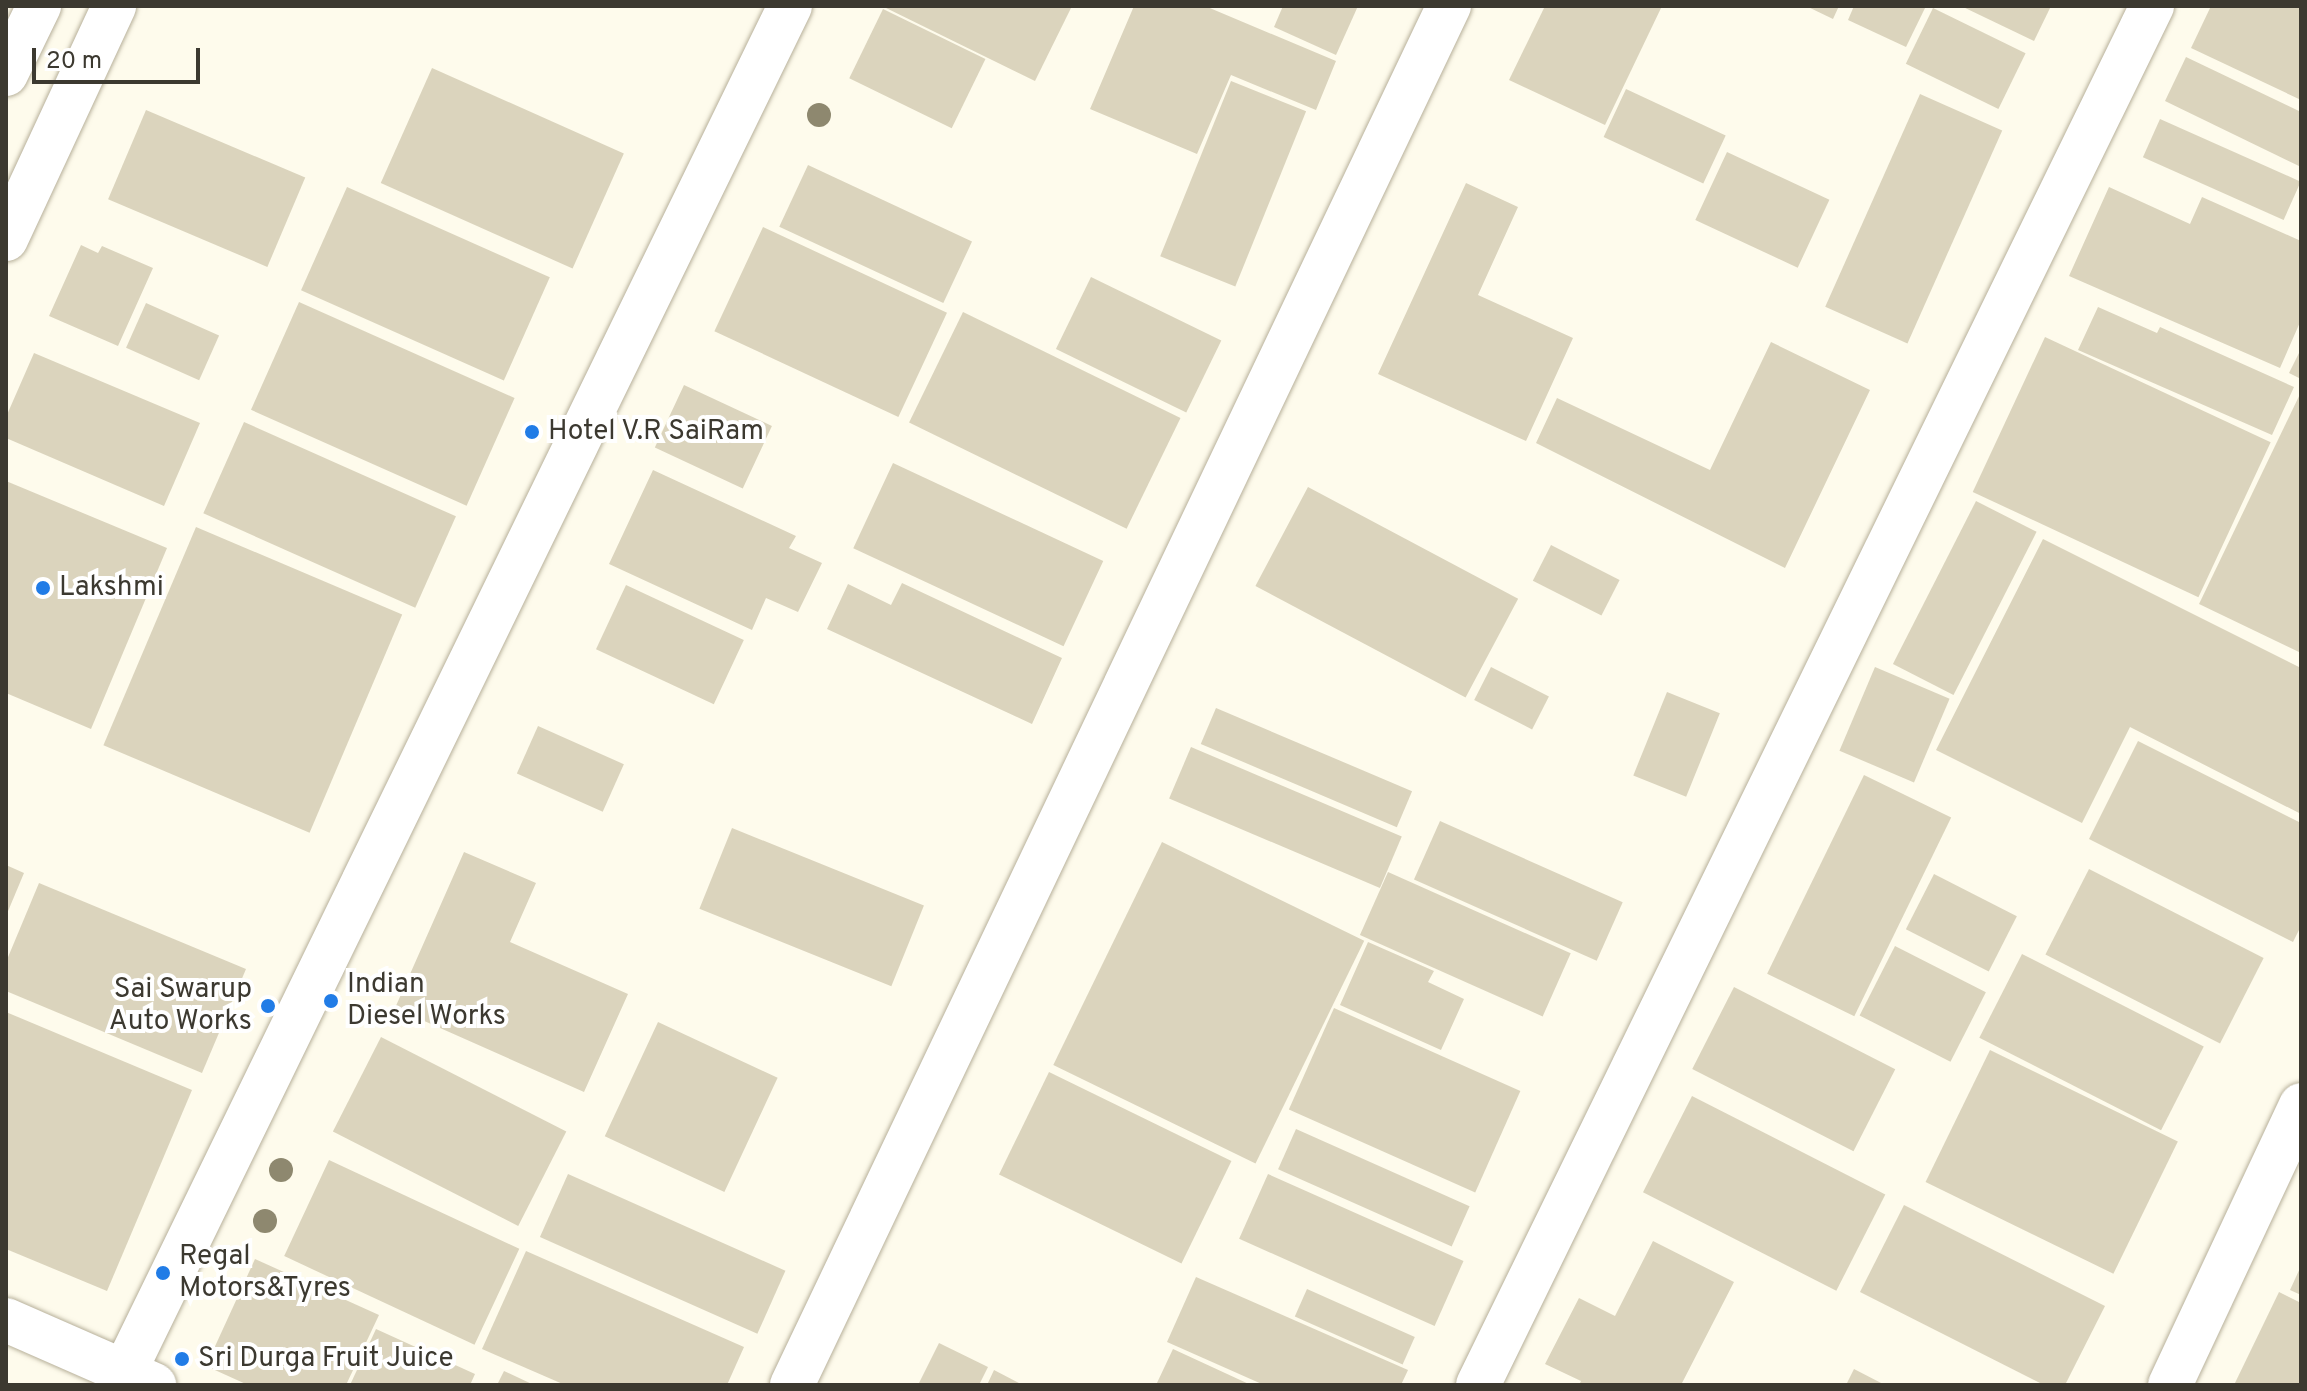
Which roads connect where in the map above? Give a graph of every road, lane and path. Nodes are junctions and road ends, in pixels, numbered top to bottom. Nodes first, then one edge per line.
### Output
1 (39, 6) edge
2 (114, 6) edge
3 (790, 6) edge
4 (1449, 6) edge
5 (2152, 6) edge
6 (6, 74) edge
7 (6, 239) edge
8 (2301, 1105) edge
9 (6, 1320) edge
10 (132, 1380) edge
11 (792, 1385) edge
12 (1478, 1385) edge
13 (2170, 1385) edge

1 - 6 street
2 - 7 street
3 - 10 street
4 - 11 street
5 - 12 street
8 - 13 street
9 - 10 street

